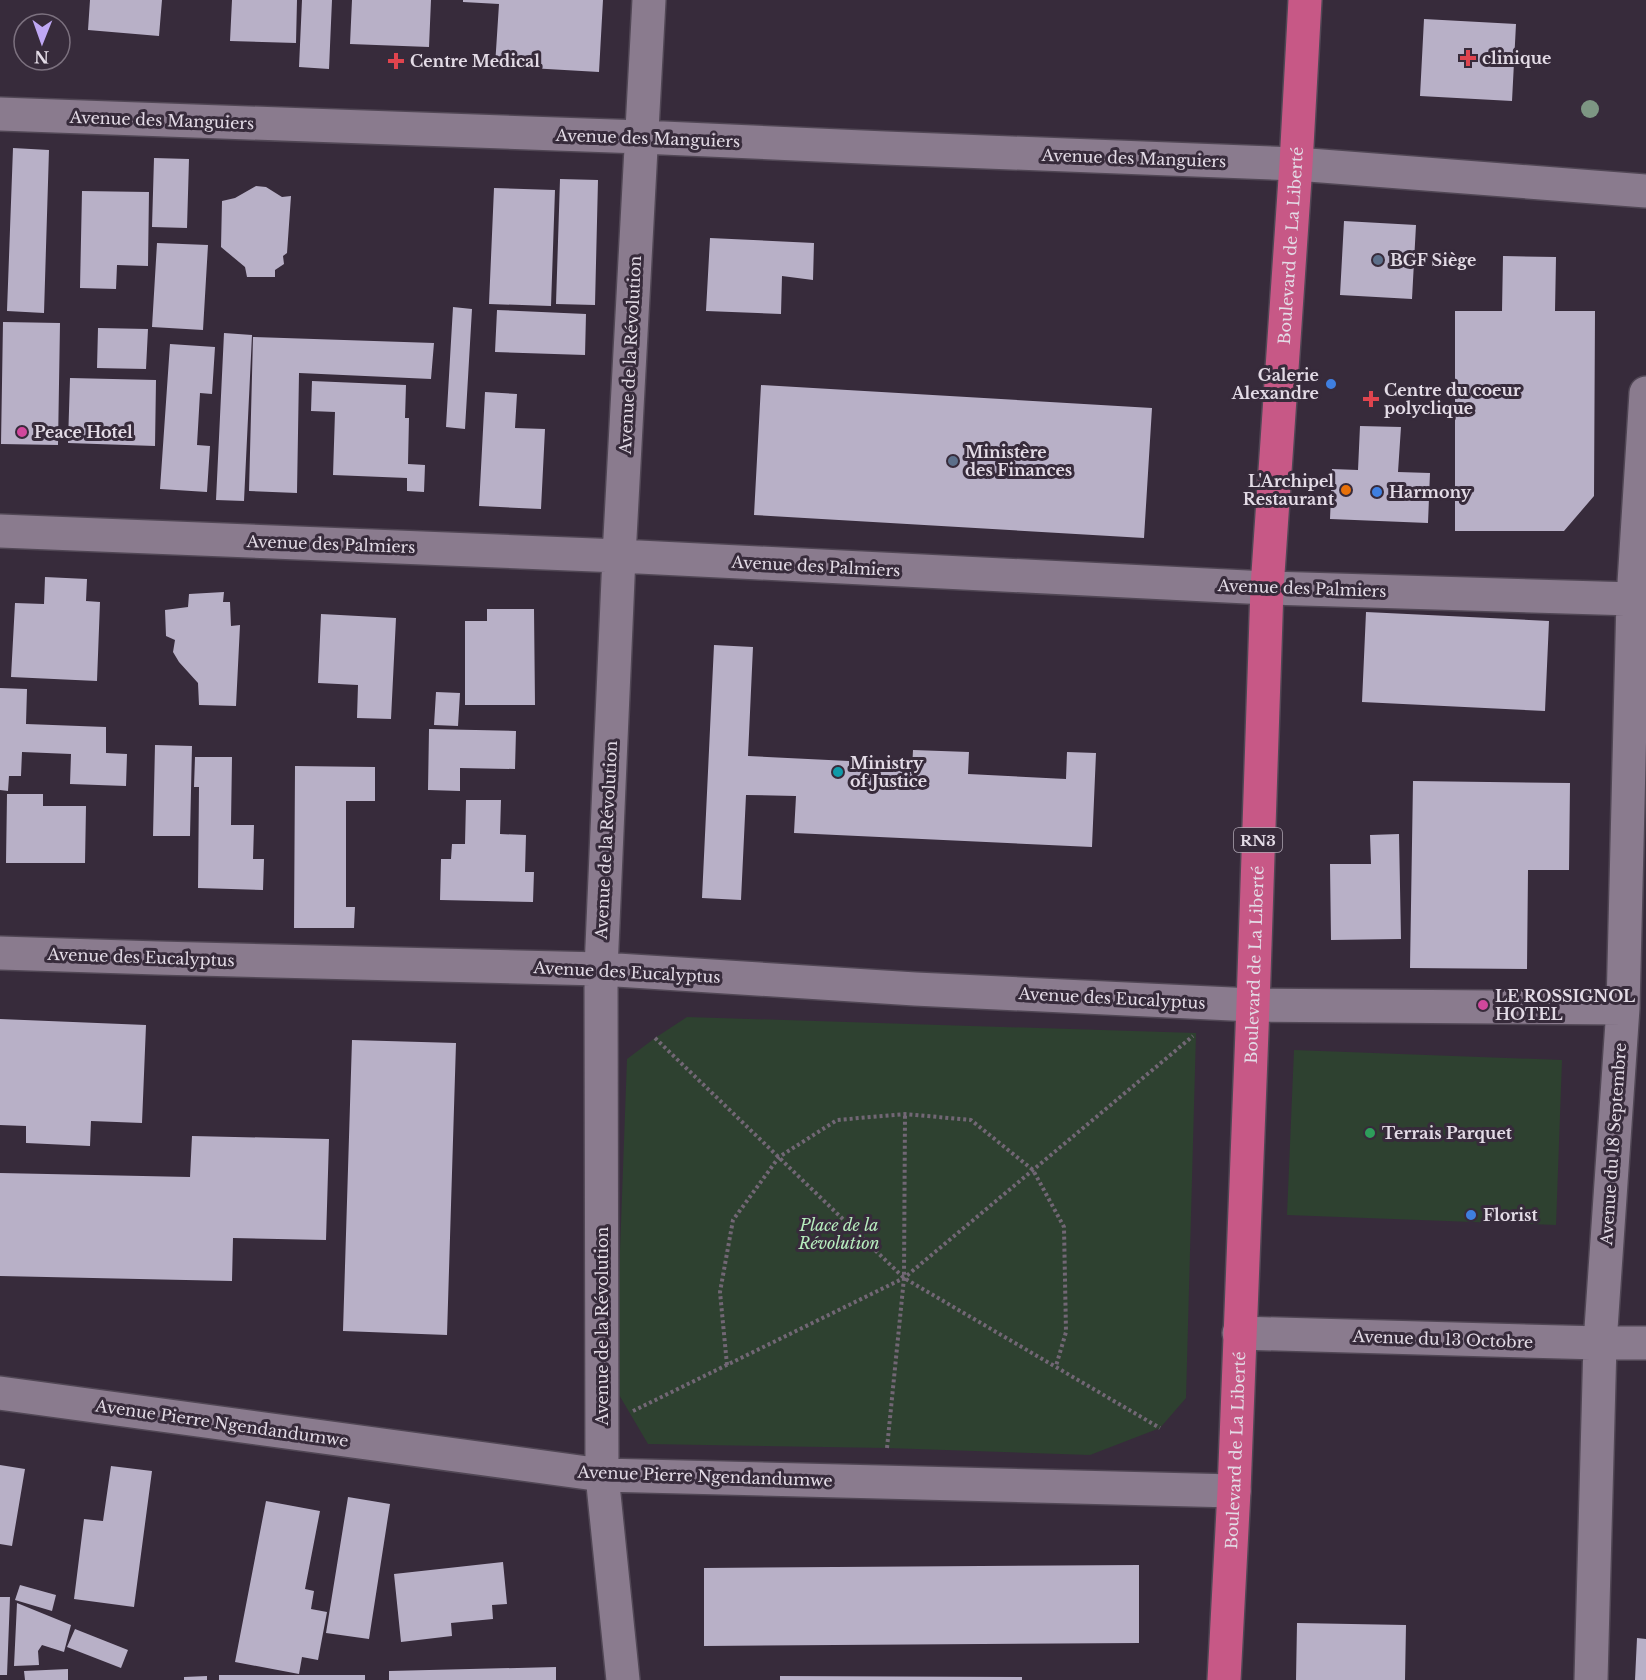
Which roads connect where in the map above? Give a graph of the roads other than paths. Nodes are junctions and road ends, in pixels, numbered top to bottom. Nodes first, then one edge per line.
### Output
1 (649, 0) edge
2 (1305, 0) edge
3 (0, 114) edge
4 (641, 137) junction
5 (1296, 164) junction
6 (1646, 191) edge
7 (1646, 393) edge
8 (0, 531) edge
9 (620, 556) junction
10 (1267, 588) junction
11 (1633, 599) junction
12 (0, 952) edge
13 (601, 969) junction
14 (1253, 1005) junction
15 (1623, 1008) junction
16 (1239, 1334) junction
17 (1646, 1343) edge
18 (1600, 1344) junction
19 (0, 1393) edge
20 (602, 1475) junction
21 (1234, 1491) junction
22 (623, 1680) edge
23 (1224, 1680) edge
24 (1591, 1680) edge

1 - 4 street, Avenue de la Révolution
2 - 5 highway, Boulevard de La Liberté / RN3
3 - 4 street, Avenue des Manguiers
4 - 5 street, Avenue des Manguiers
4 - 9 street, Avenue de la Révolution
5 - 6 street, Avenue des Manguiers
5 - 10 highway, Boulevard de La Liberté / RN3
7 - 11 street, Avenue du 18 Septembre
8 - 9 street, Avenue des Palmiers
9 - 10 street, Avenue des Palmiers
9 - 13 street, Avenue de la Révolution
10 - 11 street, Avenue des Palmiers
10 - 14 highway, Boulevard de La Liberté / RN3
11 - 15 street, Avenue du 18 Septembre
12 - 13 street, Avenue des Eucalyptus
13 - 14 street, Avenue des Eucalyptus
13 - 20 street, Avenue de la Révolution
14 - 15 street, Avenue des Eucalyptus
14 - 16 highway, Boulevard de La Liberté / RN3
15 - 18 street, Avenue du 18 Septembre
16 - 18 street, Avenue du 13 Octobre
16 - 21 highway, Boulevard de La Liberté / RN3
17 - 18 street, Avenue du 13 Octobre
18 - 24 street, Avenue du 18 Septembre
19 - 20 street, Avenue Pierre Ngendandumwe
20 - 21 street, Avenue Pierre Ngendandumwe
20 - 22 street, Avenue de la Révolution
21 - 23 highway, Boulevard de La Liberté / RN3

